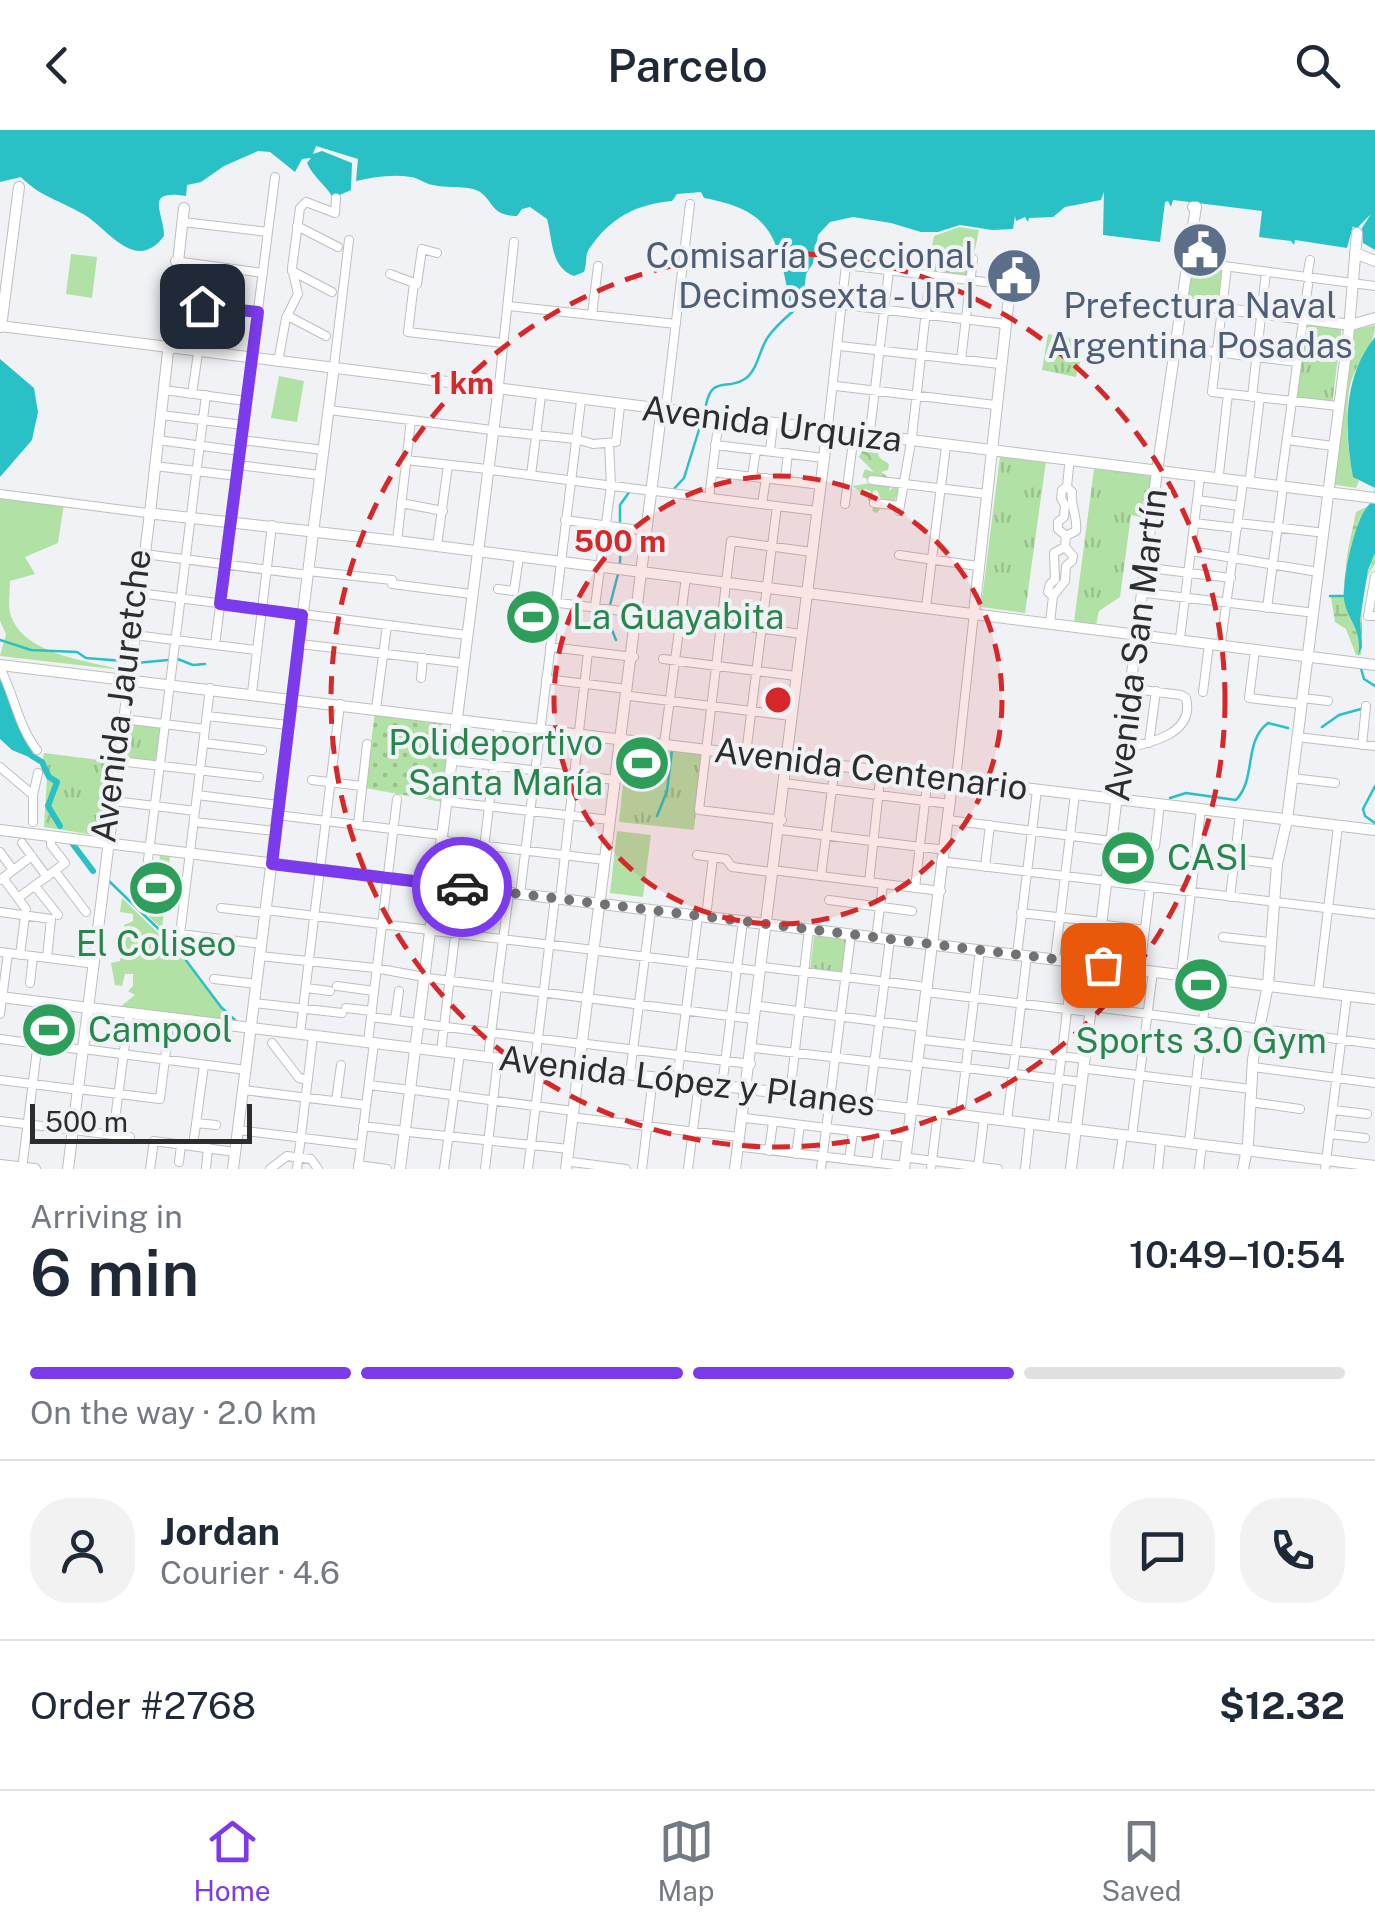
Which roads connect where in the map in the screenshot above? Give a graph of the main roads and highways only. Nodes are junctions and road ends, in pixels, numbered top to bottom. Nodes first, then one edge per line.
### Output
1 (20, 187) dead end
2 (184, 208) dead end
3 (1357, 233) dead end
4 (1355, 253) junction
5 (1186, 261) road end
6 (1375, 261) edge
7 (1012, 270) dead end
8 (1180, 303) junction
9 (1375, 318) edge
10 (1347, 324) junction
11 (1, 326) edge
12 (166, 348) junction
13 (252, 357) junction
14 (334, 367) junction
15 (499, 389) junction
16 (663, 408) junction
17 (830, 429) junction
18 (910, 438) junction
19 (994, 449) junction
20 (1159, 470) junction
21 (1247, 480) junction
22 (1325, 489) junction
23 (654, 491) junction
24 (1373, 495) edge
25 (147, 513) junction
26 (314, 530) junction
27 (479, 552) junction
28 (644, 572) junction
29 (809, 592) junction
30 (974, 613) junction
31 (1140, 634) junction
32 (1216, 643) junction
33 (1304, 655) junction
34 (0, 664) edge
35 (1375, 664) edge
36 (125, 677) junction
37 (292, 698) junction
38 (1300, 702) junction
39 (458, 718) junction
40 (623, 739) junction
41 (788, 759) junction
42 (956, 780) junction
43 (1118, 800) junction
44 (1284, 819) junction
45 (950, 820) junction
46 (0, 830) edge
47 (1375, 830) edge
48 (443, 838) junction
49 (105, 843) junction
50 (272, 864) junction
51 (438, 884) junction
52 (602, 904) junction
53 (767, 924) junction
54 (934, 944) junction
55 (1099, 964) junction
56 (761, 969) junction
57 (1265, 985) junction
58 (928, 989) junction
59 (1, 997) edge
60 (1375, 998) edge
61 (85, 1007) junction
62 (251, 1028) junction
63 (417, 1048) junction
64 (750, 1064) junction
65 (1086, 1064) junction
66 (919, 1065) junction
67 (582, 1068) junction
68 (747, 1089) junction
69 (913, 1109) junction
70 (576, 1114) junction
71 (1078, 1129) junction
72 (740, 1142) junction
73 (1245, 1150) junction
74 (1326, 1164) edge
75 (0, 1165) edge
76 (906, 1165) edge
77 (1375, 1166) edge
78 (570, 1167) edge
79 (27, 1168) edge
80 (65, 1169) edge
81 (233, 1169) edge
82 (402, 1169) edge
83 (737, 1169) edge
84 (1074, 1169) edge
85 (1243, 1169) edge

1 - 11 main road
2 - 12 main road, Avenida Jauretche
3 - 4 main road
4 - 6 main road
4 - 10 main road
5 - 8 main road
7 - 19 main road
8 - 10 main road
8 - 20 main road
9 - 10 main road
10 - 22 main road
11 - 12 main road, Avenida Urquiza
12 - 13 main road, Avenida Urquiza
12 - 13 main road, Avenida Urquiza
12 - 25 main road, Avenida Jauretche
12 - 25 main road, Avenida Jauretche
13 - 14 main road, Avenida Urquiza
14 - 15 main road, Avenida Urquiza
14 - 26 main road
15 - 16 main road, Avenida Urquiza
15 - 16 main road, Avenida Urquiza
15 - 27 main road
16 - 17 main road, Avenida Urquiza
16 - 17 main road, Avenida Urquiza
16 - 23 main road
17 - 18 main road, Avenida Urquiza
17 - 18 main road, Avenida Urquiza
17 - 29 main road
17 - 29 main road
18 - 19 main road, Avenida Urquiza
18 - 19 main road, Avenida Urquiza
19 - 20 main road, Avenida Urquiza
19 - 30 main road
19 - 30 main road
20 - 21 main road, Avenida Urquiza
20 - 21 main road, Avenida Urquiza
20 - 31 main road, Avenida San Martín
20 - 31 main road, Avenida San Martín
21 - 22 main road, Avenida Urquiza
22 - 24 main road, Avenida Urquiza
22 - 33 main road
22 - 33 main road
23 - 28 main road
23 - 28 main road
25 - 26 main road
25 - 36 main road, Avenida Jauretche
25 - 36 main road, Avenida Jauretche
26 - 27 main road
26 - 37 main road
27 - 28 main road
27 - 39 main road
27 - 39 main road
28 - 29 main road
28 - 40 main road
29 - 30 main road
29 - 41 main road
29 - 41 main road
30 - 31 main road
31 - 32 main road
31 - 32 main road
31 - 43 main road, Avenida San Martín
31 - 43 main road, Avenida San Martín
32 - 33 main road
32 - 33 main road
33 - 35 main road
33 - 38 main road
34 - 36 main road, Avenida Centenario
36 - 37 main road, Avenida Centenario
36 - 49 main road, Avenida Jauretche
36 - 49 main road, Avenida Jauretche
37 - 39 main road, Avenida Centenario
37 - 50 main road
38 - 44 main road
38 - 44 main road
39 - 40 main road, Avenida Centenario
39 - 48 main road
39 - 48 main road
40 - 41 main road, Avenida Centenario
40 - 52 main road
40 - 52 main road
41 - 42 main road, Avenida Centenario
41 - 53 main road
42 - 43 main road, Avenida Centenario
42 - 45 main road
42 - 45 main road
43 - 44 main road, Avenida Centenario
43 - 55 main road, Avenida San Martín
44 - 47 main road, Avenida Centenario
44 - 57 main road
45 - 54 main road
46 - 49 main road
48 - 51 main road
49 - 50 main road
49 - 61 main road, Avenida Jauretche
49 - 61 main road, Avenida Jauretche
50 - 51 main road
50 - 62 main road
51 - 52 main road
51 - 63 main road
52 - 53 main road
52 - 67 main road
53 - 54 main road
53 - 56 main road
54 - 55 main road
54 - 58 main road
55 - 57 main road
55 - 65 main road, Avenida San Martín
56 - 64 main road
56 - 64 main road
57 - 60 main road
57 - 73 main road
58 - 66 main road
58 - 66 main road
59 - 61 main road, Avenida López y Planes
61 - 62 main road, Avenida López y Planes
61 - 80 main road, Avenida Jauretche
62 - 63 main road, Avenida López y Planes
62 - 81 main road
63 - 67 main road, Avenida López y Planes
63 - 82 main road
64 - 68 main road
65 - 71 main road, Avenida San Martín
65 - 71 main road, Avenida San Martín
66 - 69 main road
67 - 68 main road, Avenida López y Planes
67 - 70 main road
68 - 69 main road, Avenida López y Planes
68 - 72 main road
68 - 72 main road
69 - 71 main road, Avenida López y Planes
69 - 76 main road
69 - 76 main road
70 - 78 main road
70 - 78 main road
71 - 73 main road, Avenida López y Planes
71 - 84 main road, Avenida San Martín
72 - 83 main road
73 - 74 main road, Avenida López y Planes
73 - 85 main road
74 - 77 main road, Avenida López y Planes
75 - 79 main road

